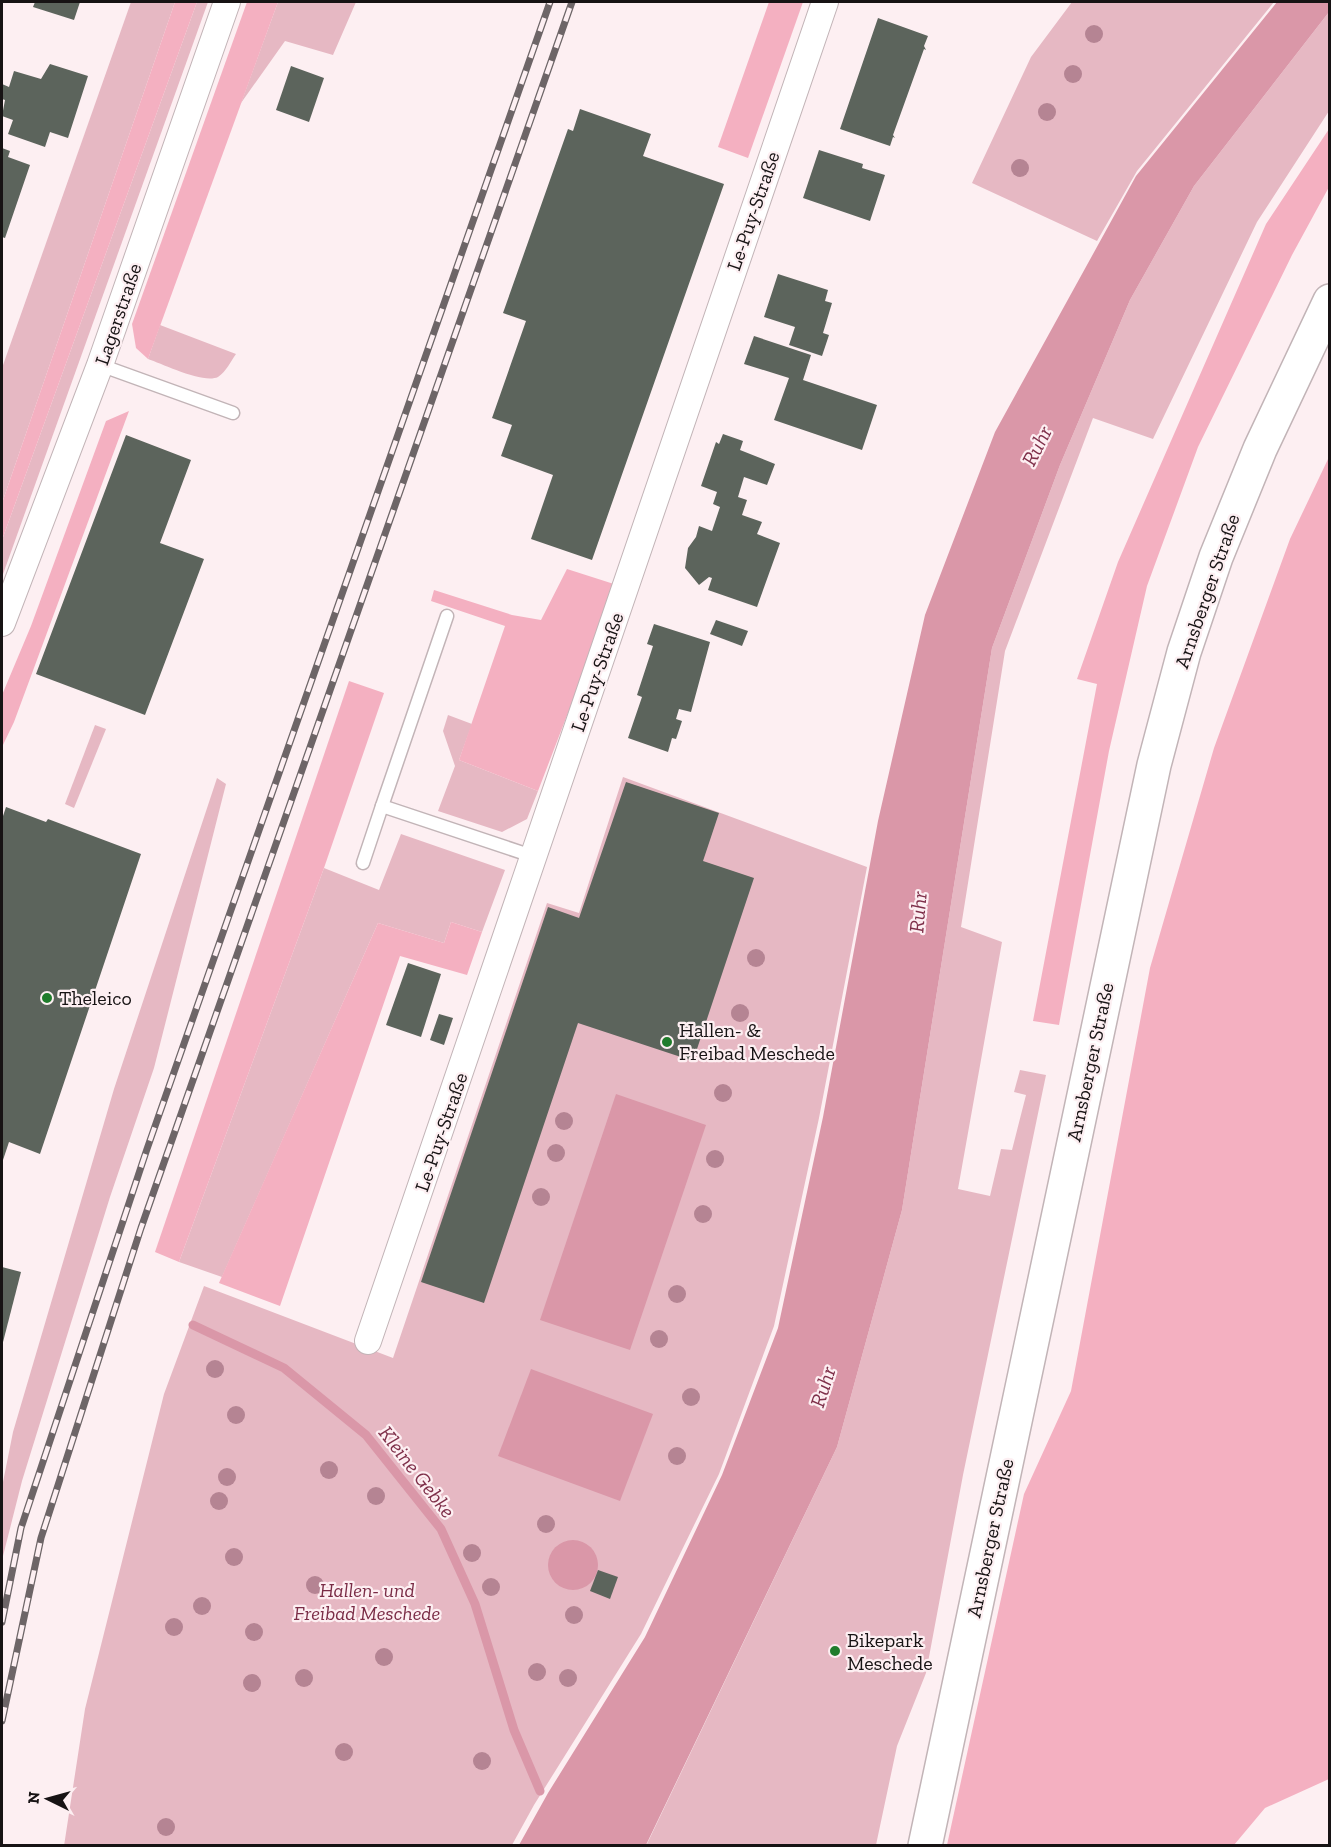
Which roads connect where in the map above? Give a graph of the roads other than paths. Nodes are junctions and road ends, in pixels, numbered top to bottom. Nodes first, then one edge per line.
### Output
1 (227, 2) edge
2 (825, 2) edge
3 (1329, 301) edge
4 (100, 365) junction
5 (233, 414) dead end
6 (447, 616) dead end
7 (2, 623) edge
8 (382, 806) junction
9 (535, 857) junction
10 (363, 863) dead end
11 (368, 1341) dead end
12 (925, 1845) edge

1 - 4 street, Lagerstraße
2 - 9 street, Le-Puy-Straße
3 - 12 main road, Arnsberger Straße
4 - 5 lane
4 - 7 street, Lagerstraße
6 - 8 lane
8 - 9 lane
8 - 10 lane
9 - 11 street, Le-Puy-Straße

